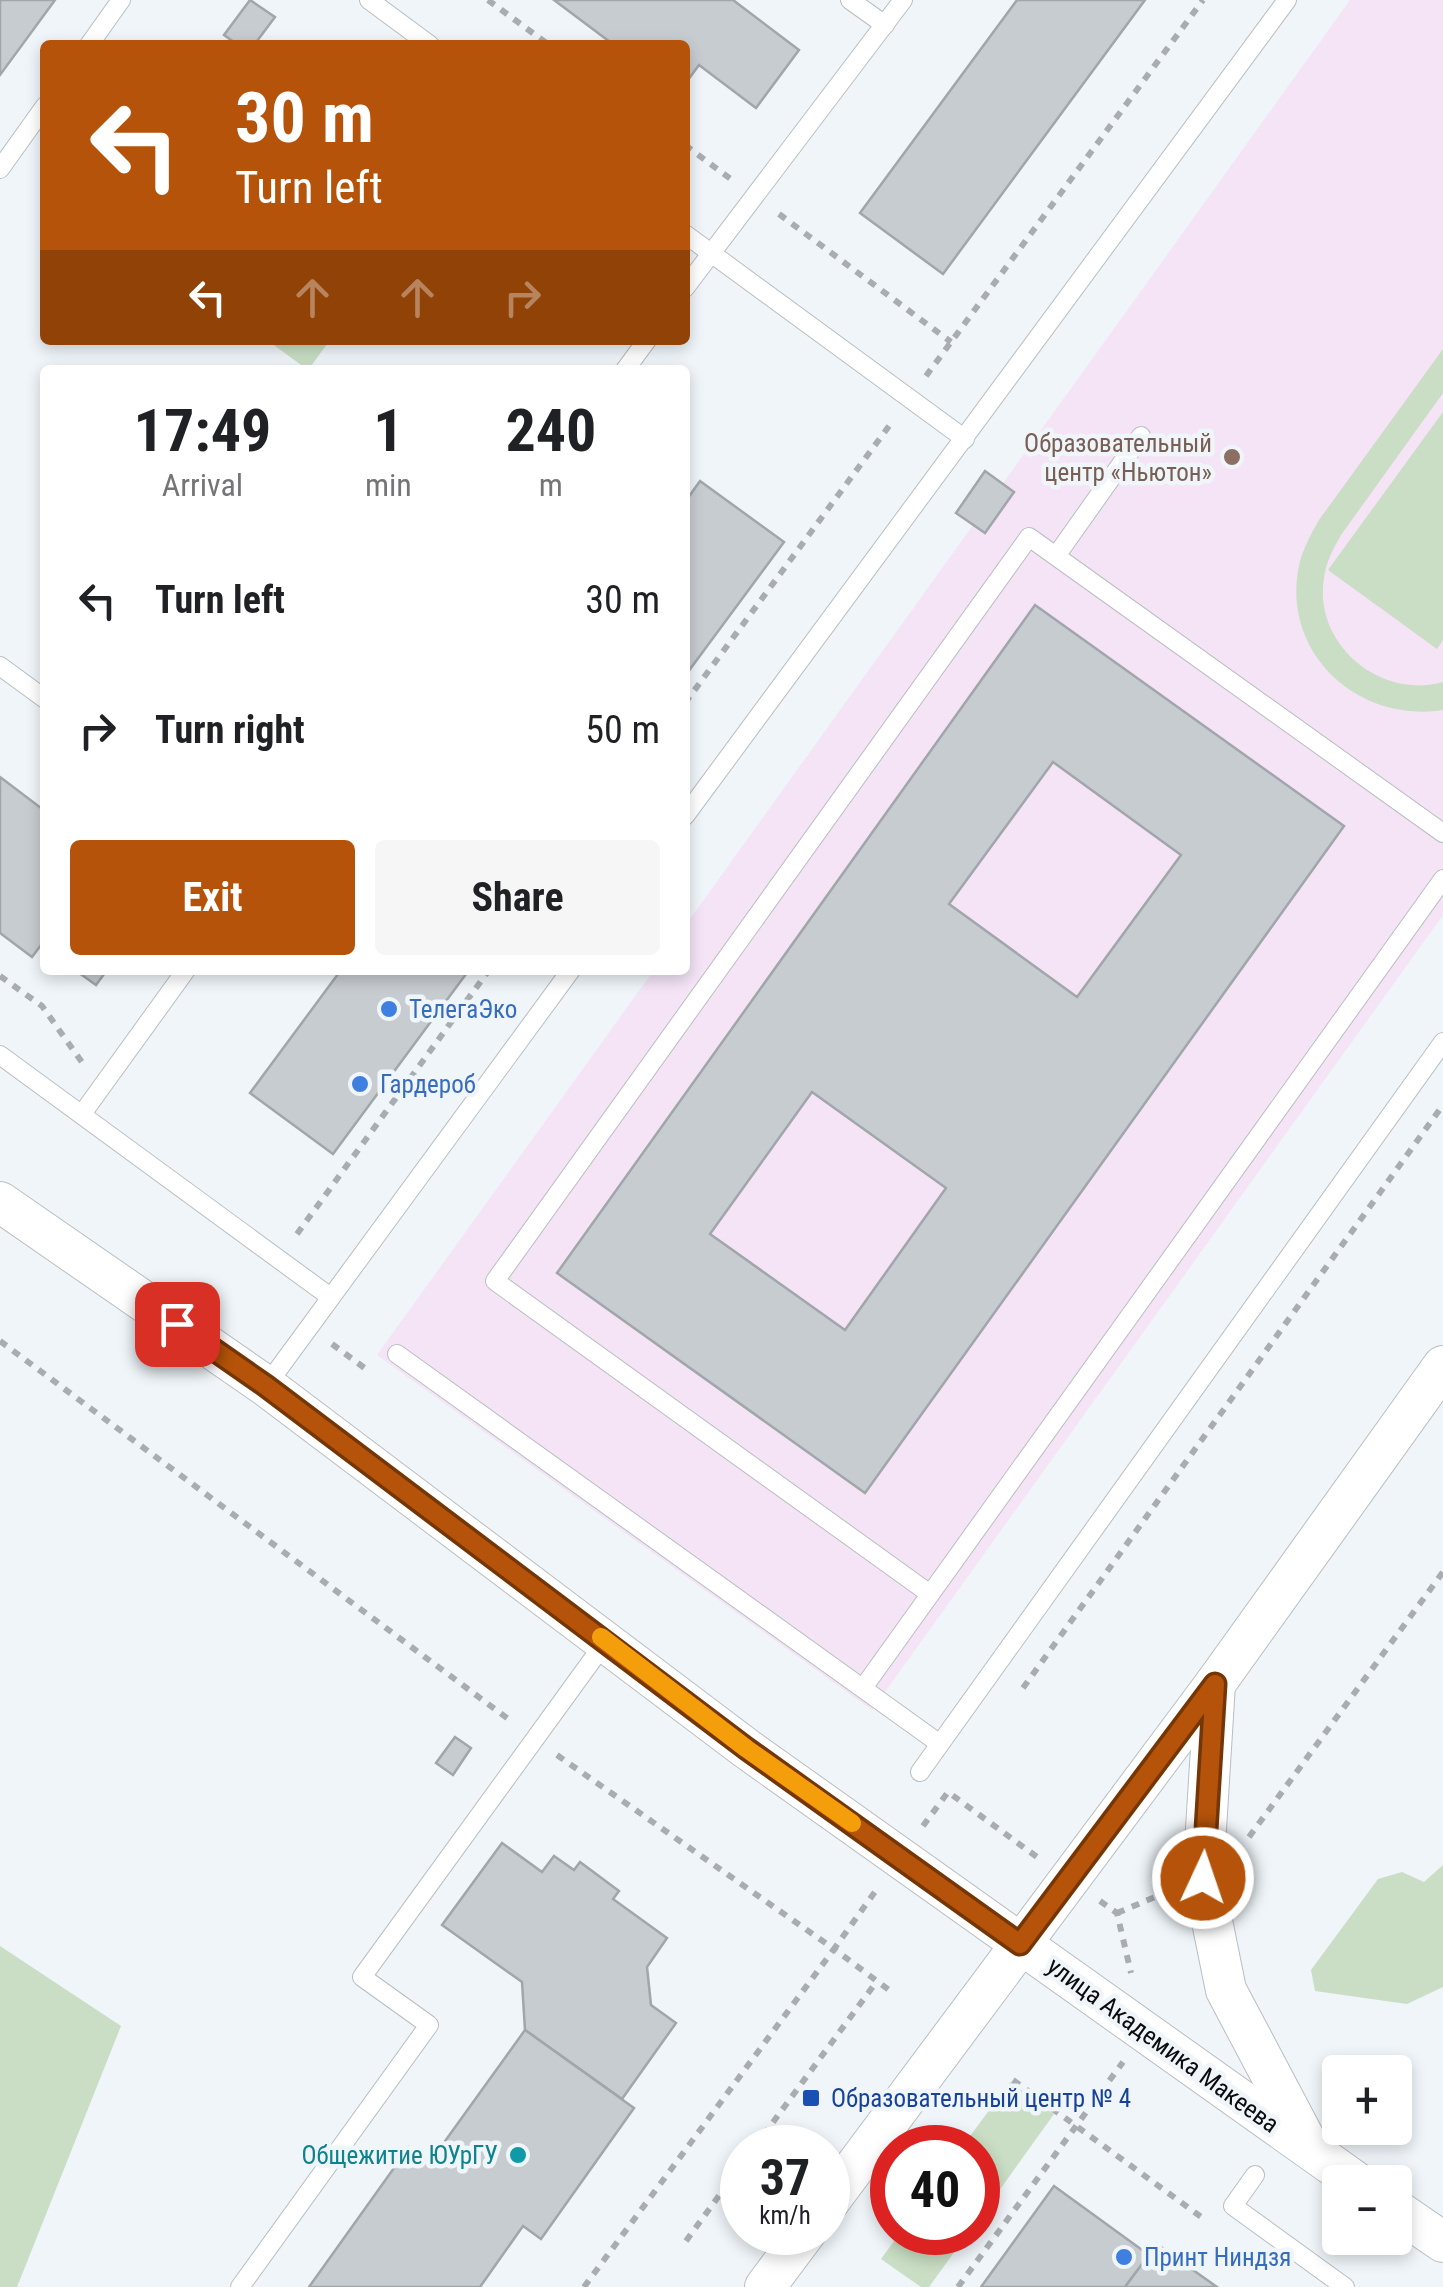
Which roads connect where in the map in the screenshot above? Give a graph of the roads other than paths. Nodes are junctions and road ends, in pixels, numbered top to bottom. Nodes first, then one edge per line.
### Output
1 (122, 0) edge
2 (369, 0) edge
3 (850, 0) edge
4 (903, 0) edge
5 (1287, 0) edge
6 (885, 25) junction
7 (93, 40) edge
8 (423, 40) edge
9 (40, 113) edge
10 (0, 169) edge
11 (690, 238) edge
12 (710, 253) junction
13 (690, 281) edge
14 (1141, 436) dead end
15 (964, 438) junction
16 (1056, 556) junction
17 (0, 666) edge
18 (40, 694) edge
19 (690, 809) edge
20 (1443, 833) edge
21 (1443, 880) edge
22 (182, 975) edge
23 (567, 975) edge
24 (1443, 1042) edge
25 (0, 1055) edge
26 (82, 1114) junction
27 (0, 1202) edge
28 (330, 1296) junction
29 (397, 1354) dead end
30 (1443, 1366) edge
31 (266, 1386) junction
32 (930, 1594) junction
33 (606, 1642) junction
34 (1215, 1684) junction
35 (862, 1688) junction
36 (940, 1744) junction
37 (920, 1772) dead end
38 (1020, 1944) junction
39 (1312, 2153) junction
40 (1330, 2165) edge
41 (850, 2173) edge
42 (1255, 2175) dead end
43 (1412, 2221) edge
44 (1443, 2242) edge
45 (789, 2255) edge
46 (240, 2287) edge
47 (765, 2287) edge
48 (1345, 2287) edge

1 - 7 lane
2 - 8 lane
3 - 6 lane
4 - 6 lane
5 - 15 lane
6 - 12 lane
9 - 10 lane
11 - 12 lane
12 - 13 lane
12 - 15 lane
14 - 16 lane
15 - 19 lane
16 - 20 lane
16 - 32 lane
17 - 18 lane
21 - 32 lane
22 - 26 lane
23 - 28 lane
24 - 36 lane
25 - 26 lane
26 - 28 lane
27 - 31 street, улица Академика Макеева
28 - 31 lane
29 - 35 lane
30 - 34 street
31 - 33 street, улица Академика Макеева
32 - 35 lane
33 - 38 street, улица Академика Макеева
33 - 46 lane
34 - 38 street
34 - 39 street
35 - 36 lane
36 - 37 lane
38 - 39 street, улица Академика Макеева
38 - 41 street
39 - 40 street, улица Академика Макеева
42 - 48 lane
43 - 44 street
45 - 47 street

